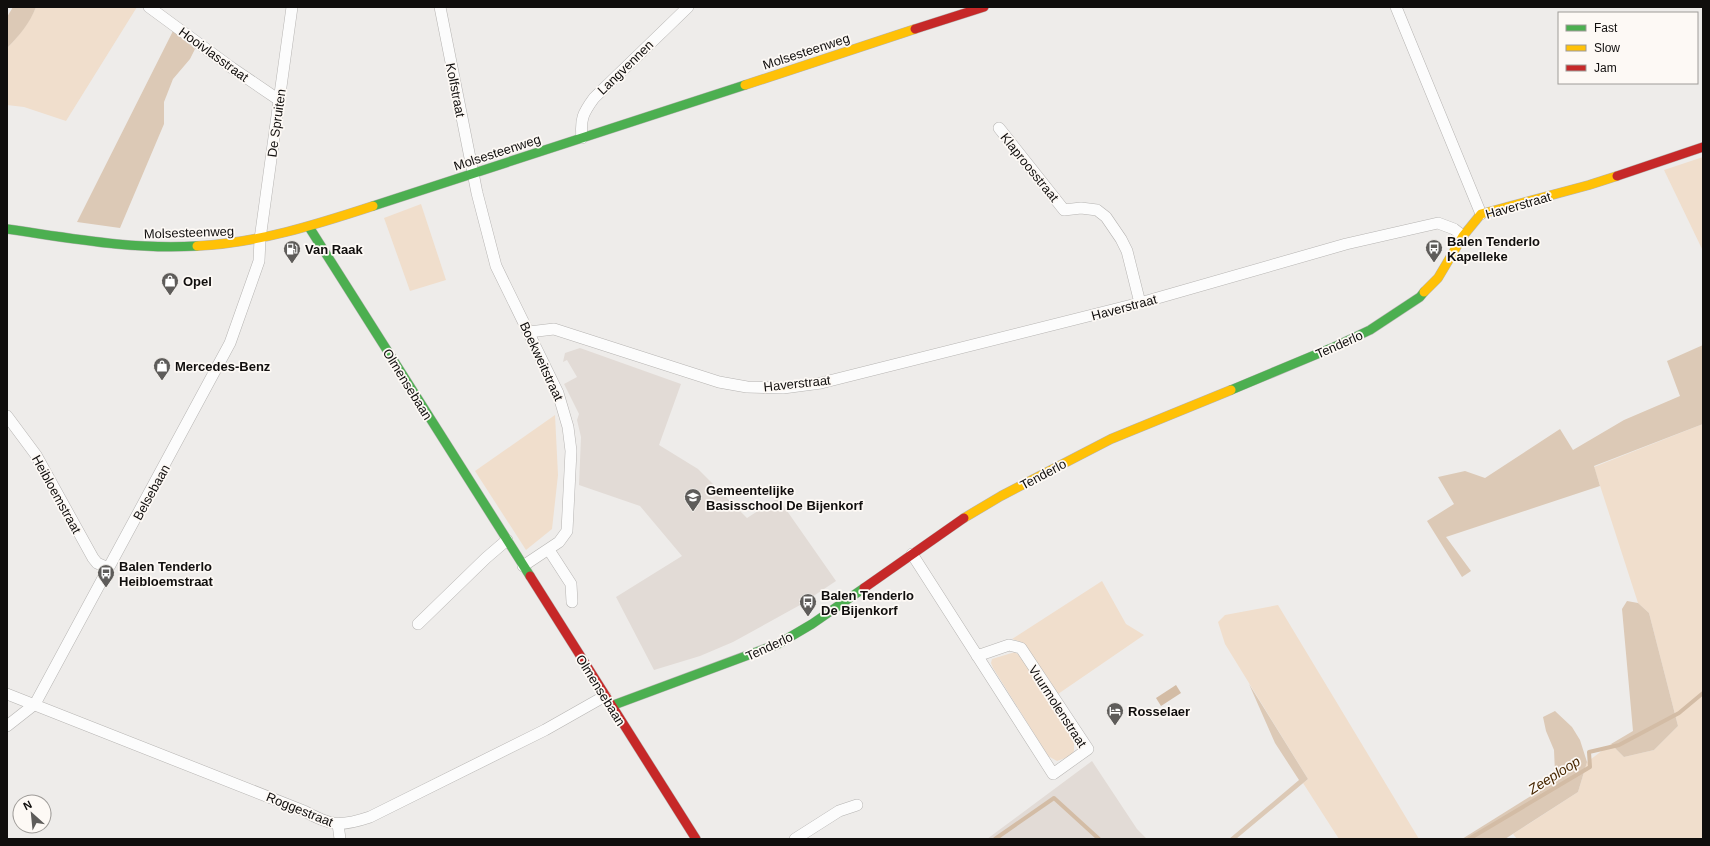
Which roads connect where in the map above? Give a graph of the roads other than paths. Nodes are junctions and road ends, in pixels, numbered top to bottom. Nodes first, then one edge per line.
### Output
1 (149, 7) edge
2 (292, 7) edge
3 (440, 7) edge
4 (688, 7) edge
5 (984, 7) edge
6 (1396, 7) edge
7 (279, 100) junction
8 (998, 128) dead end
9 (582, 138) junction
10 (1703, 147) edge
11 (473, 173) junction
12 (1481, 214) junction
13 (309, 227) junction
14 (7, 229) edge
15 (1464, 236) junction
16 (260, 239) junction
17 (1140, 303) junction
18 (529, 332) junction
19 (7, 416) edge
20 (507, 540) junction
21 (550, 550) junction
22 (912, 554) junction
23 (523, 566) junction
24 (108, 568) junction
25 (572, 602) dead end
26 (418, 624) dead end
27 (977, 656) junction
28 (7, 694) edge
29 (608, 701) junction
30 (35, 704) junction
31 (7, 726) edge
32 (857, 805) dead end
33 (338, 824) junction
34 (340, 839) edge
35 (696, 839) edge
36 (795, 839) edge

1 - 7 street, Hooivlasstraat
2 - 7 street, De Spruiten
3 - 11 street, Kolfstraat
4 - 9 street, Langvennen
5 - 9 street, Molsesteenweg
6 - 12 street
7 - 16 street, De Spruiten
8 - 17 street, Klaproosstraat
9 - 11 street, Molsesteenweg
10 - 12 street, Haverstraat
11 - 13 street, Molsesteenweg
11 - 18 street, Boekweitstraat
12 - 15 street, Haverstraat
13 - 16 street, Molsesteenweg
13 - 20 street, Olmensebaan
14 - 16 street, Molsesteenweg
15 - 17 street, Haverstraat
15 - 22 street, Tenderlo
16 - 24 street, Belsebaan
17 - 18 street, Haverstraat
18 - 21 street, Boekweitstraat
19 - 24 street, Heibloemstraat
20 - 23 street, Olmensebaan
20 - 26 street
21 - 23 street, Boekweitstraat
21 - 25 street
22 - 27 street, Vuurmolenstraat
22 - 29 street, Tenderlo
23 - 29 street, Olmensebaan
24 - 30 street, Belsebaan
27 - 27 street, Vuurmolenstraat
28 - 30 street, Roggestraat
29 - 33 street, Roggestraat
29 - 35 street, Olmensebaan
30 - 31 street, Belsebaan
30 - 33 street, Roggestraat
32 - 36 street
33 - 34 street

